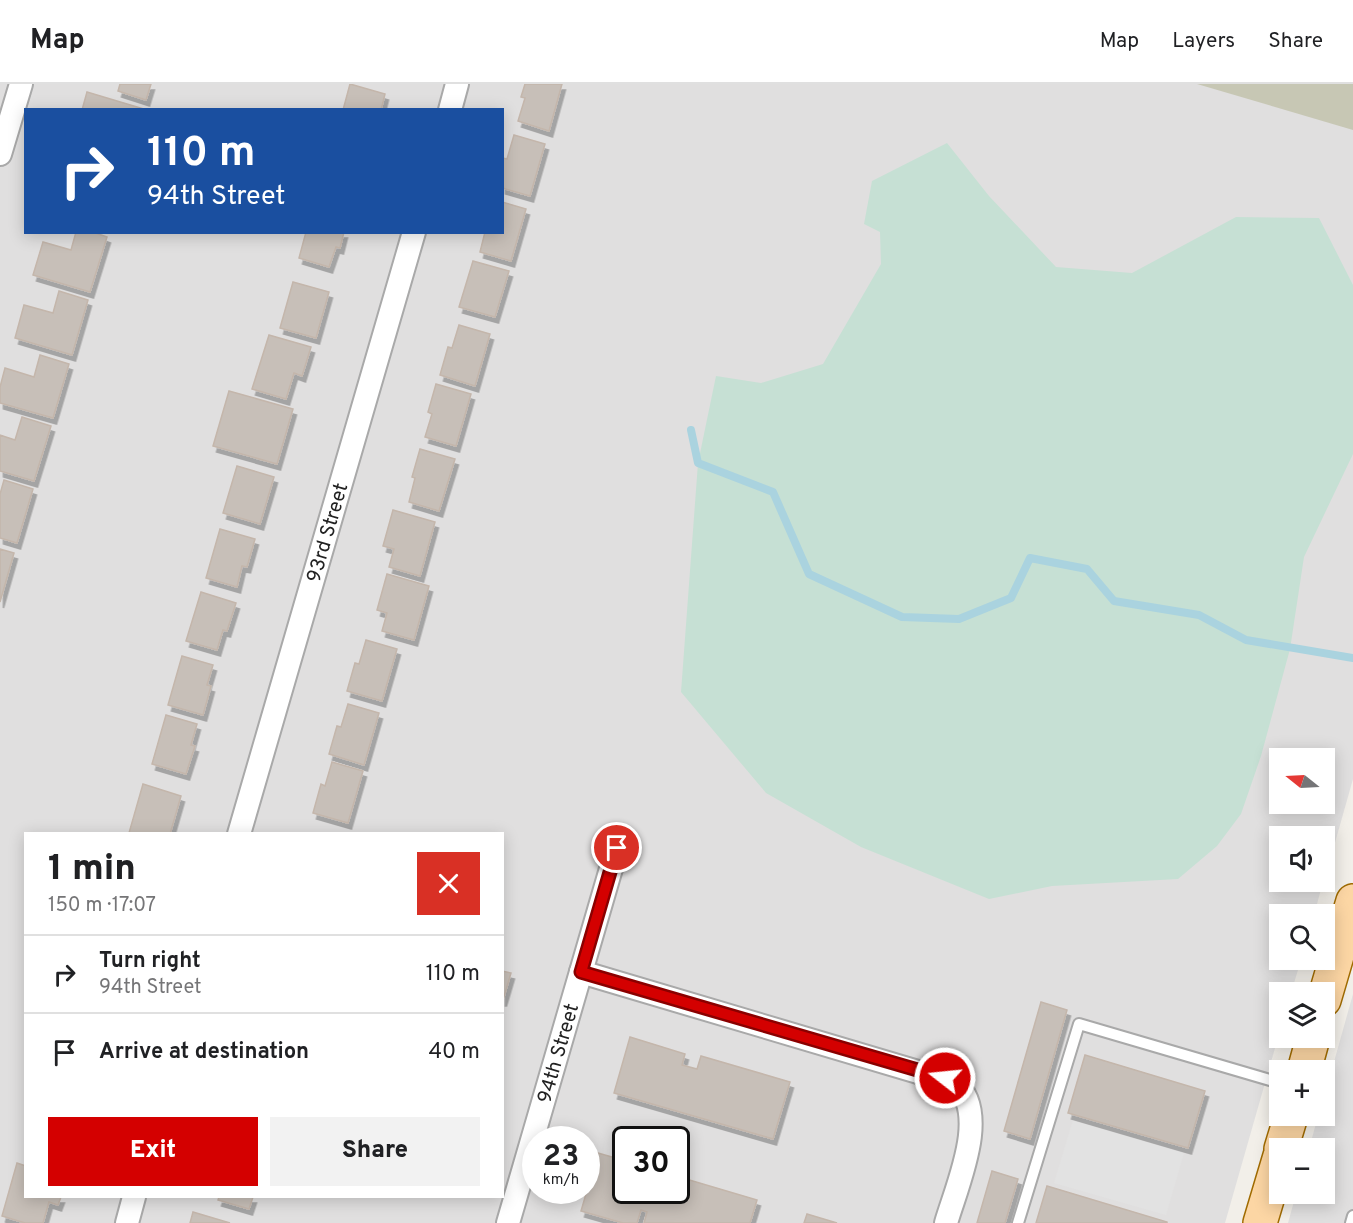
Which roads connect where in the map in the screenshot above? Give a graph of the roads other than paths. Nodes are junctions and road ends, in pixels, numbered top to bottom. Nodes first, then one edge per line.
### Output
1 (21, 84) edge
2 (457, 84) edge
3 (451, 108) edge
4 (0, 154) edge
5 (413, 234) edge
6 (240, 832) edge
7 (617, 848) dead end
8 (1353, 901) edge
9 (581, 972) junction
10 (1329, 982) edge
11 (1269, 1080) edge
12 (1269, 1193) edge
13 (134, 1198) edge
14 (1353, 1216) edge
15 (947, 1220) edge
16 (127, 1223) edge
17 (508, 1223) edge
18 (1018, 1223) edge
19 (1260, 1223) edge
20 (1351, 1223) edge

1 - 4 street
2 - 3 street
5 - 6 street, 93rd Street
7 - 9 street, 94th Street
8 - 10 main road
9 - 15 street
9 - 17 street, 94th Street
11 - 18 lane
12 - 19 main road
13 - 16 street
14 - 20 lane

